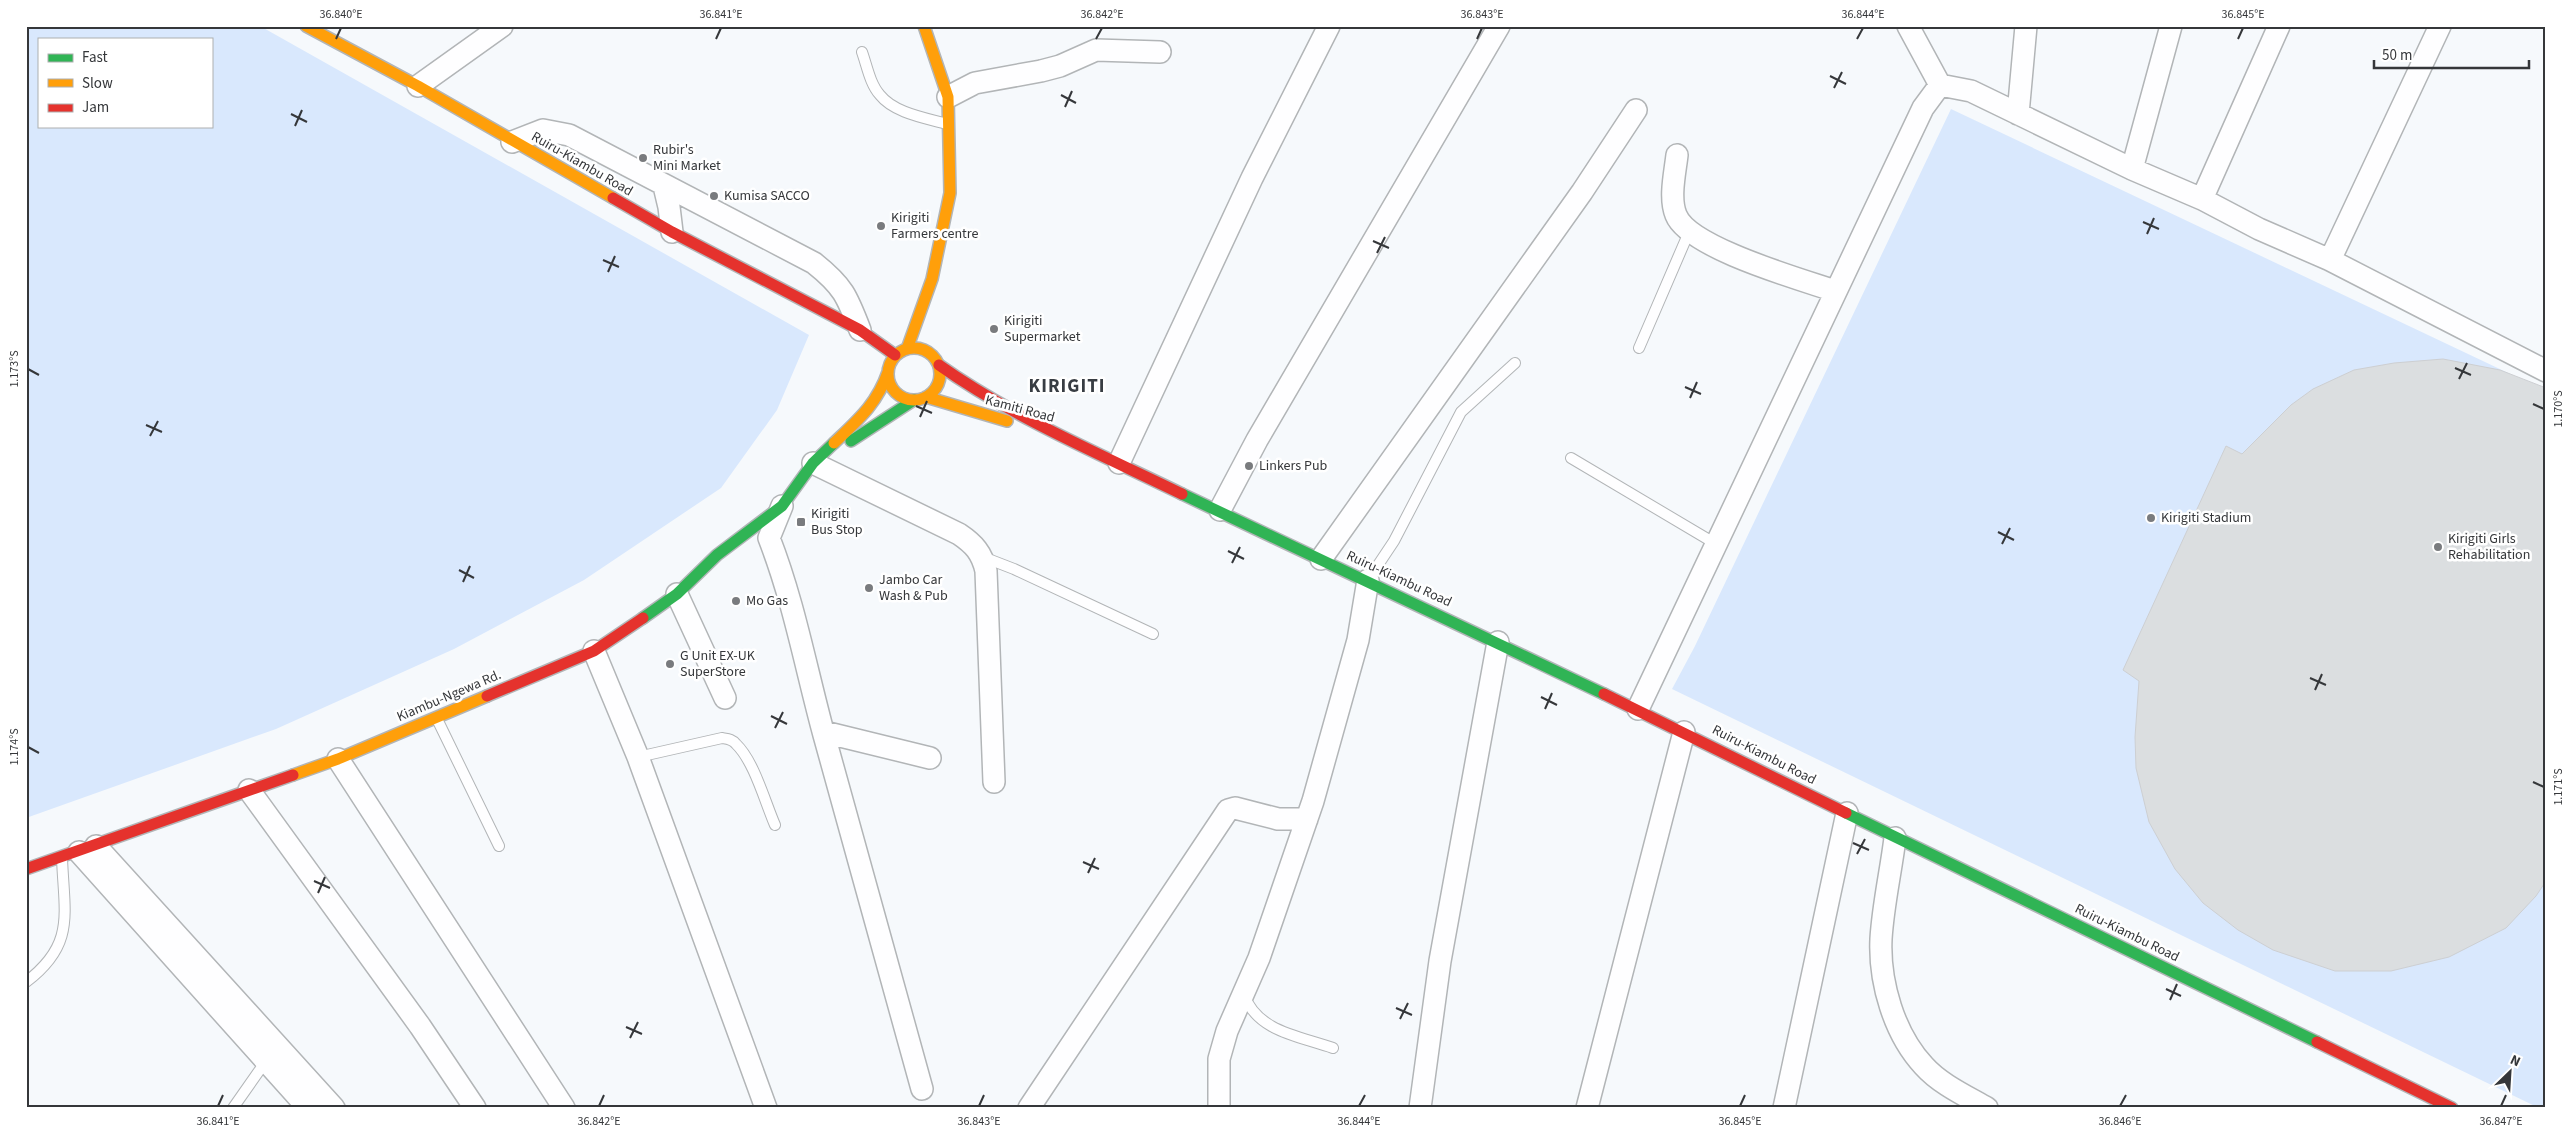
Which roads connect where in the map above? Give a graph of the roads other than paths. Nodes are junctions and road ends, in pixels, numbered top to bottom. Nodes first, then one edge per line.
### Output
1 (306, 26) edge
2 (502, 26) edge
3 (924, 26) edge
4 (1329, 26) edge
5 (1498, 26) edge
6 (1908, 26) edge
7 (2026, 26) edge
8 (2171, 26) edge
9 (2279, 26) edge
10 (2440, 26) edge
11 (335, 32) edge
12 (862, 52) dead end
13 (1160, 52) dead end
14 (1940, 85) junction
15 (418, 86) junction
16 (948, 98) junction
17 (1636, 110) dead end
18 (2018, 114) junction
19 (948, 124) junction
20 (512, 142) junction
21 (1677, 155) dead end
22 (2132, 169) junction
23 (664, 186) junction
24 (2202, 199) junction
25 (672, 232) junction
26 (1689, 232) junction
27 (2330, 260) junction
28 (932, 279) junction
29 (1835, 291) junction
30 (931, 316) dead end
31 (854, 327) junction
32 (1639, 348) dead end
33 (907, 349) junction
34 (895, 355) junction
35 (1515, 363) dead end
36 (939, 365) junction
37 (2546, 371) edge
38 (888, 372) junction
39 (920, 399) junction
40 (1059, 435) junction
41 (819, 458) junction
42 (1571, 458) dead end
43 (1119, 463) junction
44 (782, 506) junction
45 (1220, 510) junction
46 (1716, 544) junction
47 (983, 557) junction
48 (1321, 559) junction
49 (1368, 580) junction
50 (677, 594) junction
51 (1153, 634) dead end
52 (1498, 642) junction
53 (594, 651) junction
54 (725, 698) dead end
55 (1638, 709) junction
56 (436, 718) junction
57 (824, 732) junction
58 (1684, 732) junction
59 (638, 757) junction
60 (930, 758) dead end
61 (338, 760) junction
62 (994, 782) dead end
63 (249, 790) junction
64 (1846, 812) junction
65 (1307, 819) junction
66 (775, 825) dead end
67 (1895, 838) junction
68 (499, 846) dead end
69 (79, 852) junction
70 (26, 869) edge
71 (26, 982) edge
72 (1244, 994) junction
73 (1332, 1048) dead end
74 (266, 1061) junction
75 (922, 1090) dead end
76 (233, 1108) edge
77 (308, 1108) edge
78 (334, 1108) edge
79 (475, 1108) edge
80 (564, 1108) edge
81 (766, 1108) edge
82 (1029, 1108) edge
83 (1219, 1108) edge
84 (1420, 1108) edge
85 (1587, 1108) edge
86 (1784, 1108) edge
87 (1987, 1108) edge
88 (2452, 1108) edge

1 - 11 main road, Ruiru-Kiambu Road
2 - 15 street
3 - 16 main road
4 - 43 street
5 - 45 street
6 - 14 street
7 - 18 street
8 - 22 street
9 - 24 street
10 - 27 street
11 - 15 main road, Ruiru-Kiambu Road
12 - 19 lane
13 - 16 street
14 - 18 street
14 - 29 street
15 - 20 main road, Ruiru-Kiambu Road
16 - 19 main road
17 - 48 street
18 - 22 street
19 - 28 main road
20 - 23 street
20 - 25 main road, Ruiru-Kiambu Road
21 - 26 street
22 - 24 street
23 - 25 street
23 - 31 street
24 - 27 street
25 - 31 main road, Ruiru-Kiambu Road
26 - 29 street
26 - 32 lane
27 - 37 street
28 - 30 main road
28 - 33 main road
29 - 46 street
31 - 34 main road, Ruiru-Kiambu Road
33 - 34 main road
33 - 36 main road
34 - 38 main road
35 - 49 lane
36 - 39 main road
36 - 40 main road, Kamiti Road
38 - 39 main road
38 - 41 main road
39 - 40 main road, Kamiti Road
39 - 41 main road
40 - 43 main road, Ruiru-Kiambu Road
41 - 44 main road, Kiambu-Ngewa Rd.
41 - 47 street
42 - 46 lane
43 - 45 main road, Ruiru-Kiambu Road
44 - 50 main road, Kiambu-Ngewa Rd.
44 - 57 street
45 - 48 main road, Ruiru-Kiambu Road
46 - 55 street
47 - 51 lane
47 - 62 street
48 - 49 main road, Ruiru-Kiambu Road
49 - 52 main road, Ruiru-Kiambu Road
49 - 65 street
50 - 53 main road, Kiambu-Ngewa Rd.
50 - 54 street
52 - 55 main road, Ruiru-Kiambu Road
52 - 84 street
53 - 56 main road, Kiambu-Ngewa Rd.
53 - 59 street
55 - 58 main road, Ruiru-Kiambu Road
56 - 61 main road, Kiambu-Ngewa Rd.
56 - 68 lane
57 - 60 street
57 - 75 street
58 - 64 main road, Ruiru-Kiambu Road
58 - 85 street
59 - 66 lane
59 - 81 street
61 - 63 main road, Kiambu-Ngewa Rd.
61 - 80 street
63 - 69 main road, Kiambu-Ngewa Rd.
63 - 79 street
64 - 67 main road, Ruiru-Kiambu Road
64 - 86 street
65 - 72 street
65 - 82 street
67 - 87 street
67 - 88 main road, Ruiru-Kiambu Road
69 - 70 main road, Kiambu-Ngewa Rd.
69 - 71 lane
69 - 74 street
69 - 78 street
72 - 73 lane
72 - 83 street
74 - 76 lane
74 - 77 street

